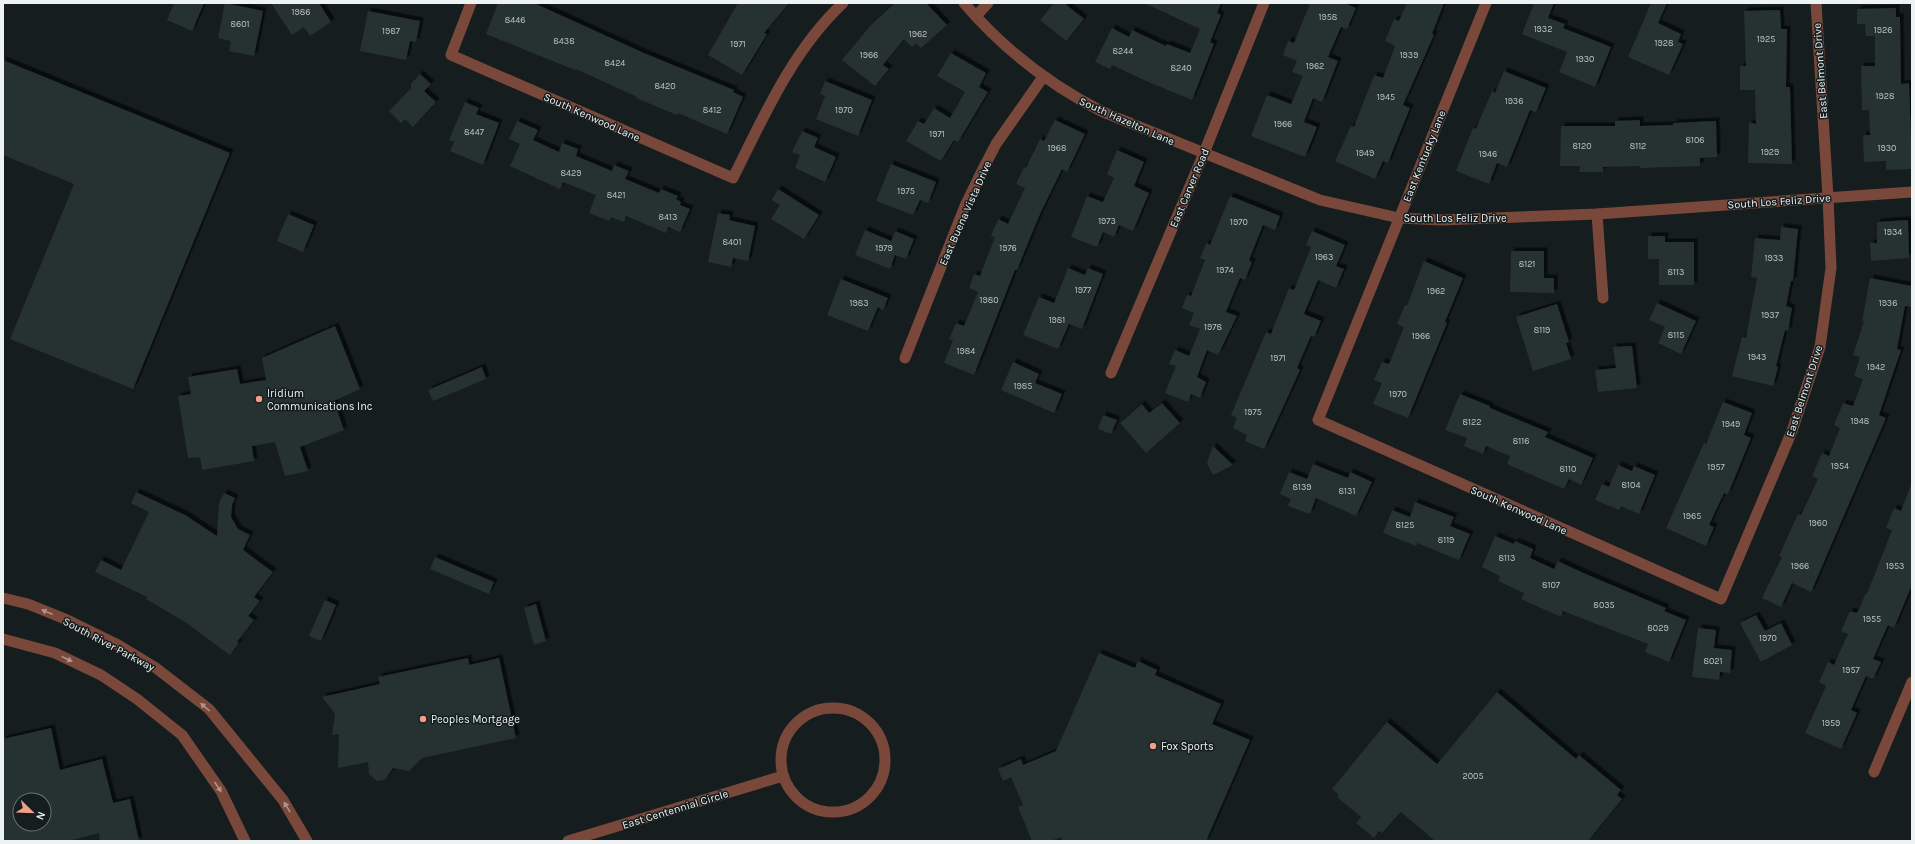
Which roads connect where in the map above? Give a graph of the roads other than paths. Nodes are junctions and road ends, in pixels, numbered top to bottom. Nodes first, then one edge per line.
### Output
1 (472, 3) edge
2 (843, 3) edge
3 (964, 3) edge
4 (988, 3) edge
5 (1264, 3) edge
6 (1486, 3) edge
7 (1816, 3) edge
8 (976, 16) junction
9 (1043, 77) junction
10 (1204, 153) junction
11 (1912, 192) edge
12 (1828, 197) junction
13 (1597, 214) junction
14 (1399, 218) junction
15 (1603, 298) dead end
16 (905, 358) dead end
17 (1111, 373) dead end
18 (1318, 420) joint
19 (3, 598) edge
20 (1721, 599) joint
21 (3, 639) edge
22 (1912, 682) edge
23 (1874, 772) dead end
24 (783, 776) junction
25 (245, 841) edge
26 (307, 841) edge
27 (568, 841) edge

1 - 2 street, South Kenwood Lane
3 - 8 street, South Hazelton Lane
4 - 8 street
5 - 10 street, East Carver Road
6 - 14 street, East Kentucky Lane
7 - 12 street, East Belmont Drive
8 - 9 street, South Hazelton Lane
9 - 10 street, South Hazelton Lane
9 - 16 street, East Buena Vista Drive
10 - 14 street, South Los Feliz Drive
10 - 17 street, East Carver Road
11 - 12 street, South Los Feliz Drive
12 - 13 street, South Los Feliz Drive
12 - 20 street, East Belmont Drive
13 - 14 street, South Los Feliz Drive
13 - 15 street
14 - 18 street, East Kentucky Lane
18 - 20 street, South Kenwood Lane
26 -> 19 street, South River Parkway
21 -> 25 street
22 - 23 street
24 - 24 street
24 - 27 street, East Centennial Circle

